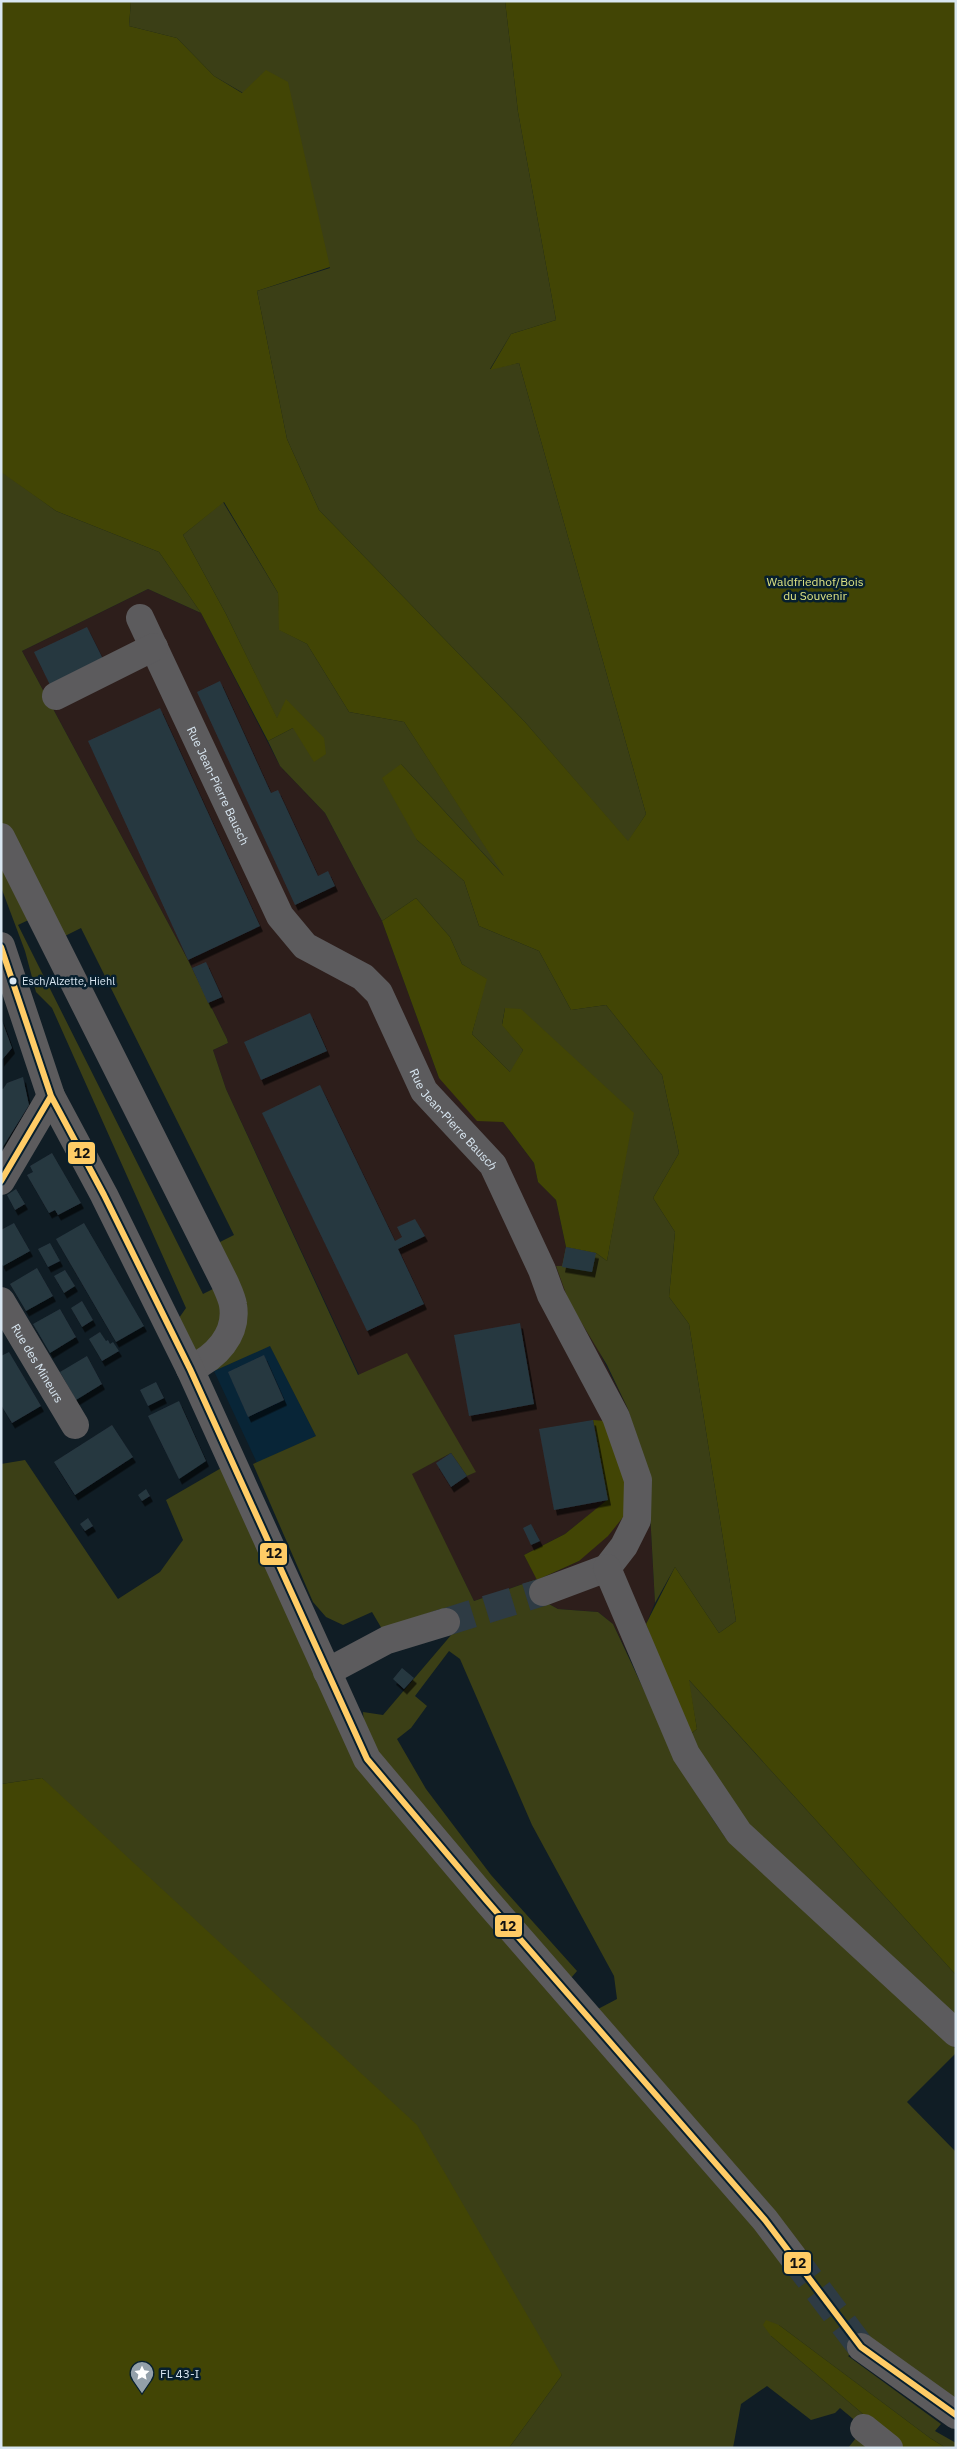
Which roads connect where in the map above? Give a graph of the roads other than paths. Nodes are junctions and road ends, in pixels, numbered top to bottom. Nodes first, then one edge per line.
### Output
1 (140, 618) dead end
2 (154, 647) junction
3 (56, 696) dead end
4 (1, 837) edge
5 (10, 873) edge
6 (1, 946) edge
7 (51, 1096) junction
8 (1, 1181) edge
9 (1, 1301) edge
10 (190, 1369) junction
11 (75, 1425) dead end
12 (607, 1568) junction
13 (544, 1592) tunnel mouth
14 (446, 1622) tunnel mouth
15 (327, 1672) junction
16 (956, 2033) edge
17 (793, 2257) tunnel mouth
18 (861, 2347) tunnel mouth
19 (956, 2416) edge
20 (864, 2428) dead end
21 (889, 2448) edge

1 - 2 street, Rue Jean-Pierre Bausch
2 - 3 street
2 - 12 street, Rue Jean-Pierre Bausch
4 - 5 street
5 - 10 street
6 - 7 street
7 - 8 street
7 - 10 street
9 - 11 street, Rue des Mineurs
10 - 15 street
12 - 13 street
12 - 16 street
14 - 15 street
15 - 17 street
18 - 19 street
20 - 21 street

